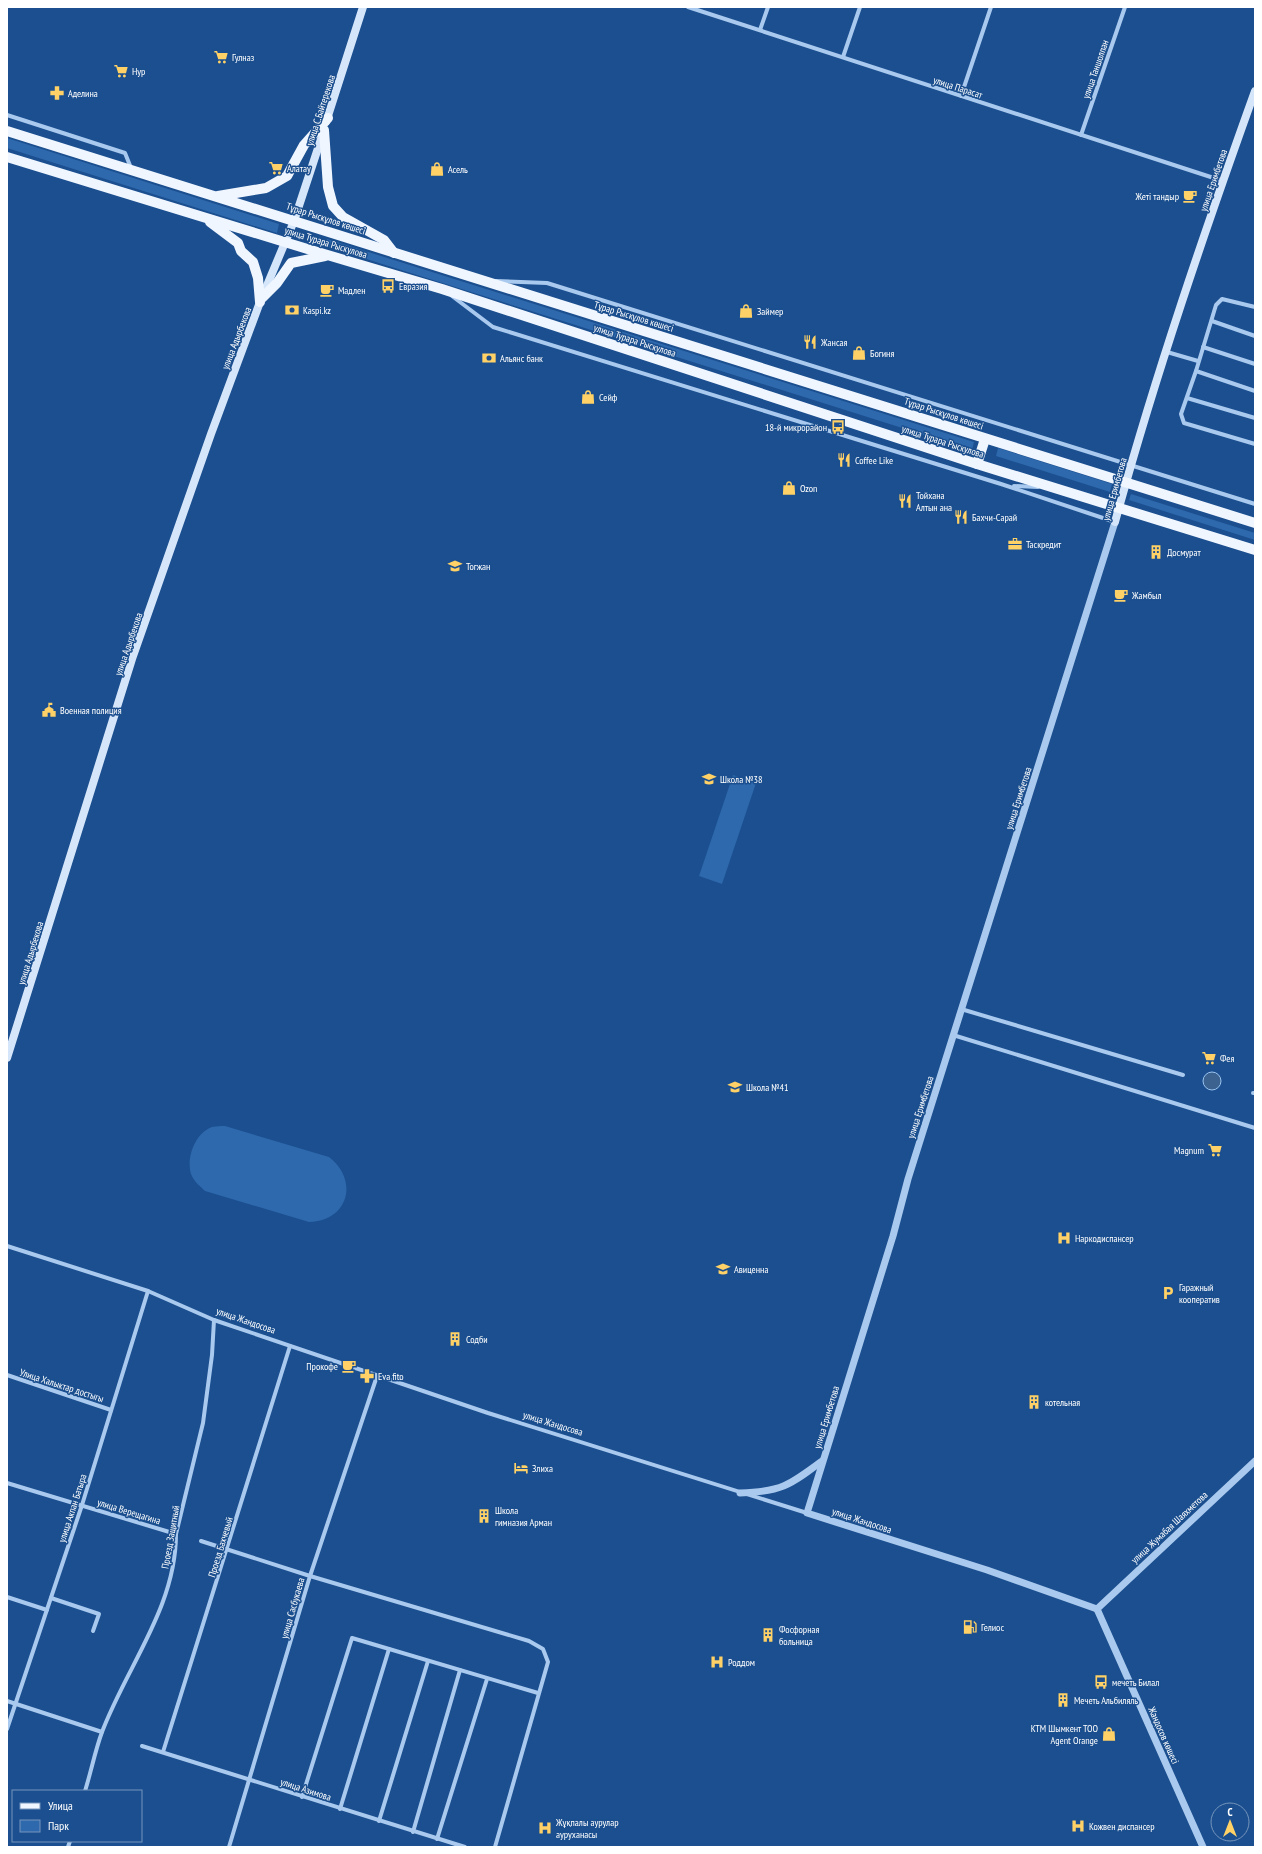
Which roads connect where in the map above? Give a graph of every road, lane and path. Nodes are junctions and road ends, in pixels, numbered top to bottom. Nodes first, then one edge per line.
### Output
1 (363, 7) edge
2 (688, 7) edge
3 (768, 7) edge
4 (860, 7) edge
5 (991, 7) edge
6 (1125, 7) edge
7 (760, 30) junction
8 (843, 57) junction
9 (1255, 91) edge
10 (961, 96) junction
11 (7, 115) edge
12 (328, 118) junction
13 (324, 130) junction
14 (7, 131) edge
15 (1081, 135) junction
16 (7, 156) edge
17 (132, 170) junction
18 (1223, 181) junction
19 (217, 196) junction
20 (204, 217) junction
21 (294, 221) junction
22 (286, 242) junction
23 (394, 253) junction
24 (329, 255) junction
25 (478, 280) junction
26 (442, 289) junction
27 (261, 300) junction
28 (1255, 307) edge
29 (1212, 322) junction
30 (1255, 336) edge
31 (1203, 347) junction
32 (1167, 352) junction
33 (1198, 361) junction
34 (1255, 364) edge
35 (1196, 371) junction
36 (1255, 391) edge
37 (1187, 398) junction
38 (1255, 418) edge
39 (985, 439) junction
40 (1255, 444) edge
41 (977, 464) junction
42 (1130, 466) junction
43 (1126, 482) junction
44 (1010, 486) junction
45 (1047, 487) junction
46 (1255, 504) edge
47 (1119, 509) junction
48 (1115, 522) junction
49 (1255, 523) edge
50 (1255, 550) edge
51 (961, 1009) junction
52 (953, 1035) junction
53 (7, 1058) edge
54 (1183, 1075) dead end
55 (1255, 1128) edge
56 (7, 1246) edge
57 (148, 1291) junction
58 (214, 1320) junction
59 (290, 1346) junction
60 (7, 1375) edge
61 (377, 1376) junction
62 (111, 1410) junction
63 (822, 1461) junction
64 (1255, 1461) edge
65 (7, 1483) edge
66 (740, 1493) junction
67 (82, 1505) junction
68 (807, 1513) junction
69 (176, 1534) junction
70 (201, 1541) dead end
71 (227, 1550) junction
72 (310, 1576) junction
73 (7, 1597) edge
74 (51, 1598) junction
75 (1097, 1609) junction
76 (46, 1610) junction
77 (93, 1631) dead end
78 (389, 1649) junction
79 (428, 1661) junction
80 (460, 1670) junction
81 (486, 1678) junction
82 (538, 1694) junction
83 (7, 1701) edge
84 (15, 1704) junction
85 (7, 1729) edge
86 (102, 1732) junction
87 (142, 1746) dead end
88 (163, 1752) junction
89 (250, 1780) junction
90 (85, 1790) edge
91 (302, 1796) junction
92 (340, 1809) junction
93 (379, 1821) junction
94 (413, 1832) junction
95 (437, 1840) junction
96 (229, 1847) edge
97 (465, 1847) edge
98 (495, 1847) edge
99 (1203, 1847) edge

1 - 12 main road, улица С.Байтерекова
2 - 7 street, улица Парасат
3 - 7 street
4 - 8 street
5 - 10 street
6 - 15 street, улица Таншолпан
7 - 8 street, улица Парасат
8 - 10 street, улица Парасат
9 - 18 main road, улица Еримбетова
10 - 15 street, улица Парасат
11 - 17 street
12 - 13 main road, улица С.Байтерекова
12 - 19 main road
13 - 21 main road, улица С.Байтерекова
13 - 23 main road
14 - 17 main road, Тұрар Рыскұлов көшесі
15 - 18 street, улица Парасат
16 - 20 main road, улица Турара Рыскулова
17 - 19 main road, Тұрар Рыскұлов көшесі
18 - 32 main road, улица Еримбетова
19 - 21 main road, Тұрар Рыскұлов көшесі
20 - 22 main road, улица Турара Рыскулова
20 - 27 main road
21 - 22 main road, улица С.Байтерекова
21 - 23 main road, Тұрар Рыскұлов көшесі
22 - 24 main road, улица Турара Рыскулова
22 - 27 main road, улица Адырбекова
23 - 25 main road, Тұрар Рыскұлов көшесі
24 - 26 main road, улица Турара Рыскулова
24 - 27 main road
25 - 39 main road, Тұрар Рыскұлов көшесі
25 - 42 street
26 - 41 main road, улица Турара Рыскулова
26 - 44 street
27 - 53 main road, улица Адырбекова
28 - 29 street
29 - 30 street
29 - 31 street
31 - 33 street
31 - 34 street
32 - 33 street
32 - 42 main road, улица Еримбетова
33 - 35 street
35 - 36 street
35 - 37 street
37 - 38 street
37 - 40 street
39 - 41 main road
39 - 43 main road, Тұрар Рыскұлов көшесі
41 - 45 main road, улица Турара Рыскулова
42 - 43 main road, улица Еримбетова
42 - 46 street
43 - 47 main road, улица Еримбетова
43 - 49 main road, Тұрар Рыскұлов көшесі
44 - 45 street
44 - 48 street
45 - 47 main road, улица Турара Рыскулова
47 - 48 main road, улица Еримбетова
47 - 50 main road, улица Турара Рыскулова
48 - 51 street, улица Еримбетова
51 - 52 street, улица Еримбетова
51 - 54 street
52 - 55 street
52 - 63 street, улица Еримбетова
56 - 57 street, улица Жандосова
57 - 58 street, улица Жандосова
57 - 62 street, улица Акпан Батыра
58 - 59 street, улица Жандосова
58 - 69 street, Проезд Защитный
59 - 61 street, улица Жандосова
59 - 71 street, Проезд Бахчевый
60 - 62 street, Улица Халыктар достыгы
61 - 66 street, улица Жандосова
61 - 72 street, улица Сасбукаева
62 - 67 street, улица Акпан Батыра
63 - 66 street
63 - 68 street, улица Еримбетова
64 - 75 street, улица Жумабая Шаяхметова
65 - 67 street, улица Верещагина
66 - 68 street, улица Жандосова
67 - 69 street, улица Верещагина
67 - 74 street, улица Акпан Батыра
68 - 75 street, улица Жандосова
69 - 86 street, Проезд Защитный
70 - 71 street
71 - 72 street
71 - 88 street, Проезд Бахчевый
72 - 82 street
72 - 89 street, улица Сасбукаева
73 - 76 street
74 - 76 street, улица Акпан Батыра
74 - 77 street
75 - 99 street, Жандосов көшесі
76 - 84 street, улица Акпан Батыра
78 - 79 street
78 - 91 street
78 - 92 street
79 - 80 street
79 - 93 street
80 - 81 street
80 - 94 street
81 - 82 street
81 - 95 street
82 - 98 street
83 - 84 street
84 - 85 street, улица Акпан Батыра
84 - 86 street
86 - 90 street, Проезд Защитный
87 - 88 street, улица Азимова
88 - 89 street, улица Азимова
89 - 91 street, улица Азимова
89 - 96 street, улица Сасбукаева
91 - 92 street, улица Азимова
92 - 93 street, улица Азимова
93 - 94 street, улица Азимова
94 - 95 street, улица Азимова
95 - 97 street, улица Азимова

